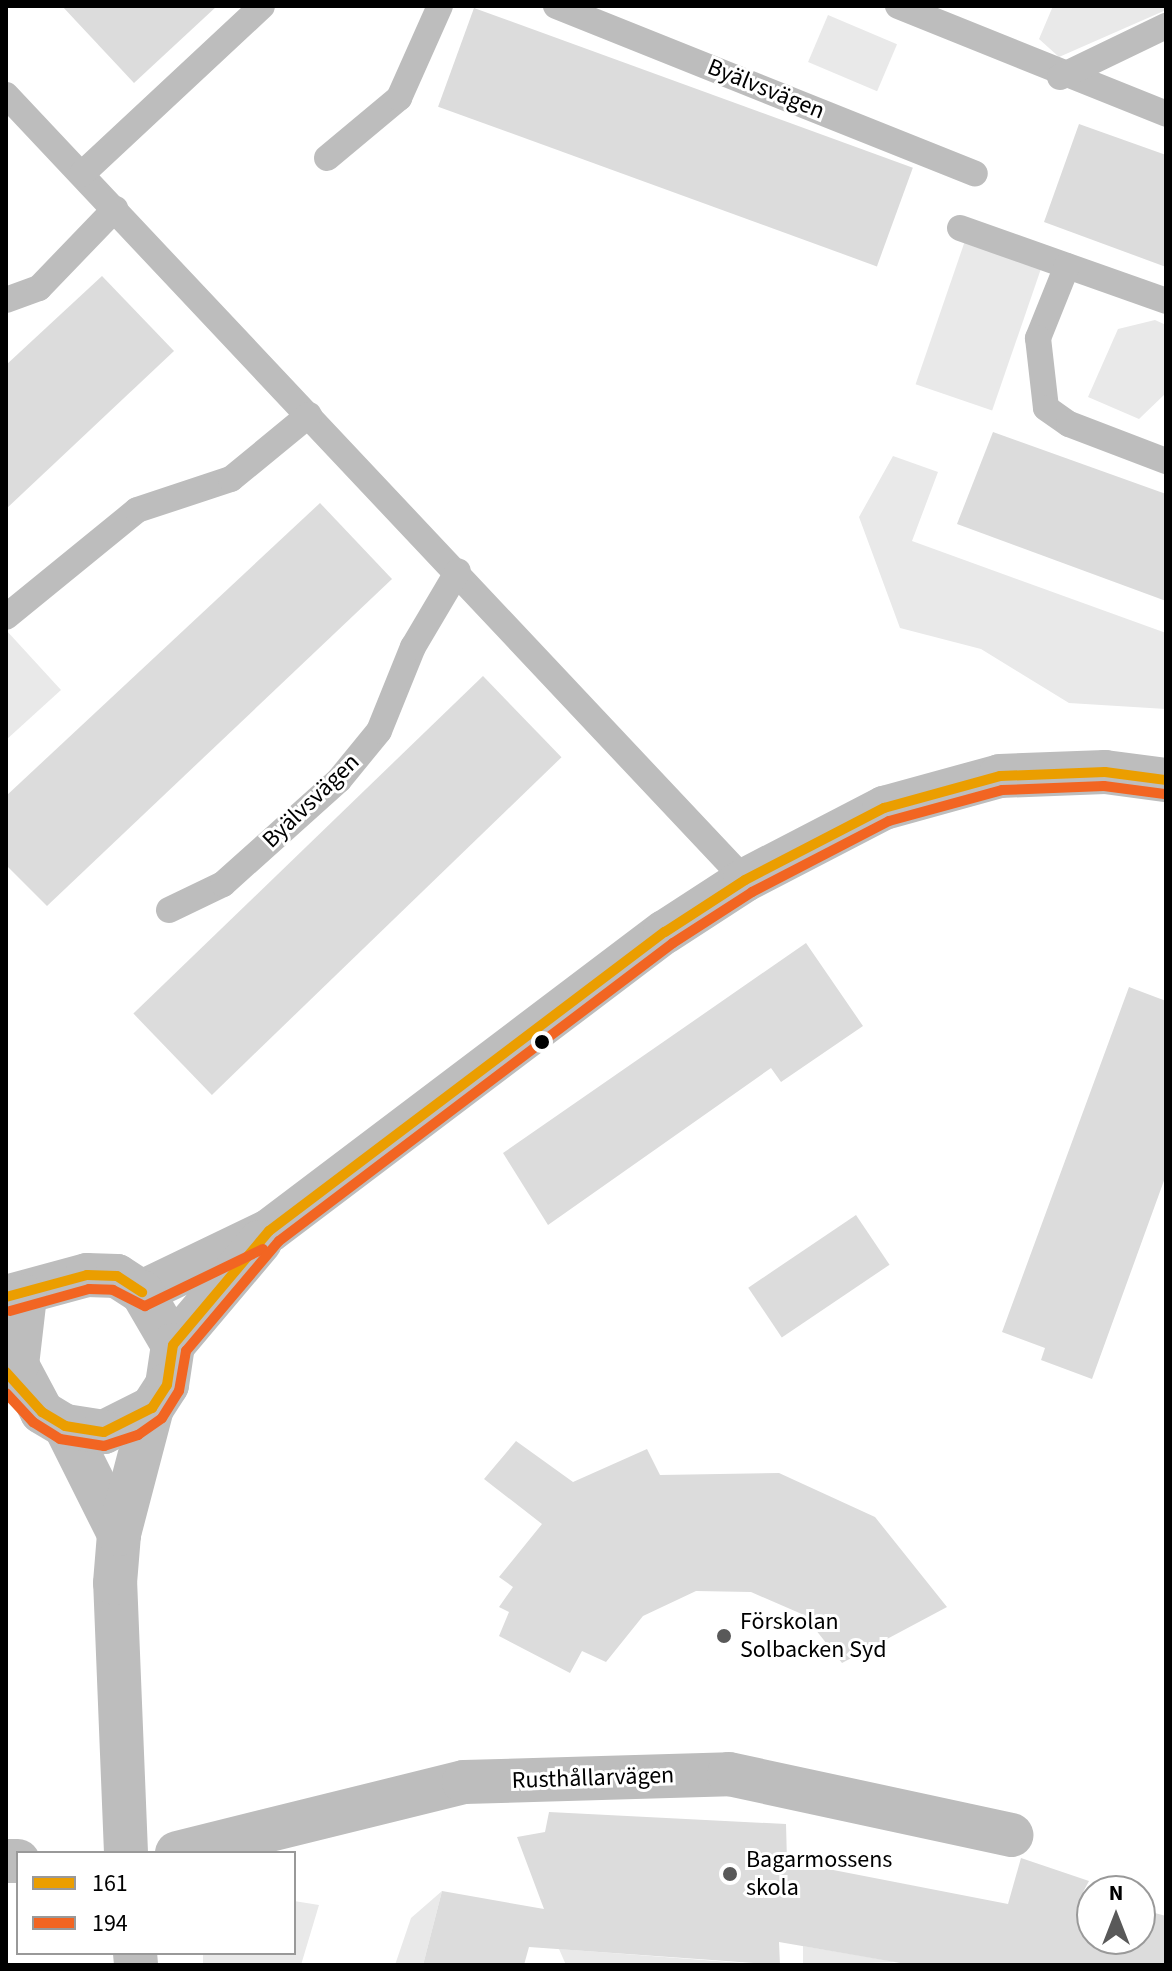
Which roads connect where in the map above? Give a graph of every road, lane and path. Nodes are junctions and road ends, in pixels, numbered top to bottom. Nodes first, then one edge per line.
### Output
1 (262, 6) edge
2 (440, 6) edge
3 (556, 6) edge
4 (898, 6) edge
5 (1166, 26) edge
6 (1060, 77) junction
7 (6, 95) edge
8 (1166, 114) edge
9 (327, 158) dead end
10 (82, 174) junction
11 (975, 174) dead end
12 (115, 209) junction
13 (960, 228) dead end
14 (1067, 266) junction
15 (6, 300) edge
16 (1166, 301) edge
17 (309, 415) junction
18 (1166, 461) edge
19 (458, 571) junction
20 (6, 617) edge
21 (1166, 780) edge
22 (745, 880) junction
23 (169, 910) dead end
24 (269, 1231) junction
25 (142, 1292) junction
26 (16, 1297) edge
27 (173, 1345) junction
28 (16, 1381) edge
29 (152, 1408) junction
30 (65, 1426) junction
31 (119, 1534) junction
32 (1012, 1835) dead end
33 (126, 1851) edge
34 (185, 1851) edge

1 - 10 lane
2 - 9 lane
3 - 11 lane, Byälvsvägen
4 - 6 lane
5 - 6 lane
6 - 8 lane
7 - 10 lane
10 - 12 lane
12 - 15 lane
12 - 17 lane
13 - 14 lane
14 - 16 lane
14 - 18 lane
17 - 19 lane
17 - 20 lane
19 - 22 lane
19 - 23 lane, Byälvsvägen
21 - 22 street
22 - 24 street
24 - 25 street
24 - 27 street
25 - 26 street
25 - 27 street
26 - 28 street
27 - 29 street
28 - 30 street
29 - 30 street
29 - 31 street
30 - 31 street
31 - 33 street
32 - 34 street, Rusthållarvägen

